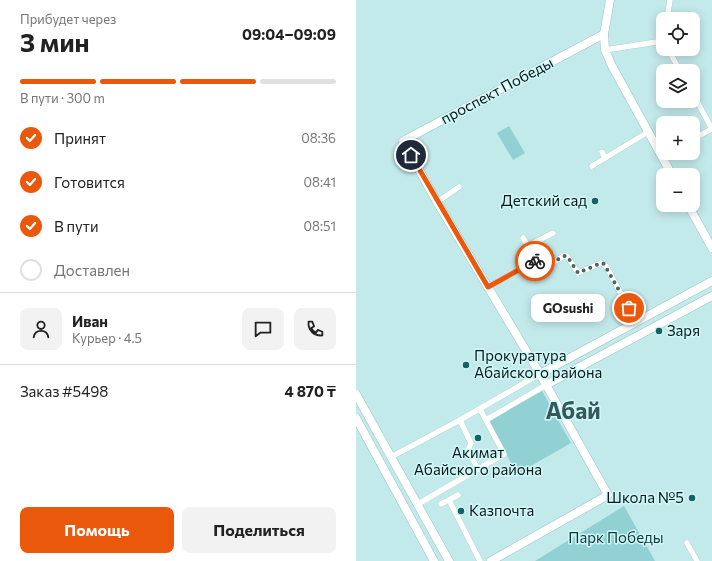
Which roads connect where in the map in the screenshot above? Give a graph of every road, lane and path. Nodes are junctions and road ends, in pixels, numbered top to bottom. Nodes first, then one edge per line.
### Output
1 (610, 0) edge
2 (670, 0) edge
3 (668, 12) edge
4 (604, 34) junction
5 (656, 41) edge
6 (605, 50) junction
7 (700, 107) edge
8 (712, 129) edge
9 (648, 132) junction
10 (700, 135) edge
11 (656, 143) edge
12 (602, 152) dead end
13 (605, 158) junction
14 (592, 166) dead end
15 (459, 187) dead end
16 (437, 202) junction
17 (692, 212) edge
18 (553, 233) dead end
19 (523, 238) dead end
20 (528, 246) junction
21 (712, 248) edge
22 (535, 261) junction
23 (712, 281) edge
24 (488, 287) junction
25 (712, 296) edge
26 (636, 322) junction
27 (642, 333) junction
28 (540, 374) junction
29 (546, 385) junction
30 (356, 394) edge
31 (480, 410) junction
32 (356, 418) edge
33 (460, 420) junction
34 (486, 420) junction
35 (386, 448) junction
36 (376, 454) junction
37 (391, 457) junction
38 (478, 469) junction
39 (458, 495) dead end
40 (448, 500) junction
41 (416, 501) junction
42 (404, 504) junction
43 (441, 504) dead end
44 (687, 543) dead end
45 (434, 561) edge
46 (448, 561) edge
47 (480, 561) edge
48 (491, 561) edge
49 (697, 561) edge

1 - 4 street
2 - 3 street
4 - 6 street
4 - 16 street, проспект Победы
5 - 6 street
6 - 9 street
7 - 8 street
8 - 10 street
9 - 11 street
9 - 13 street
12 - 13 street
13 - 14 street
15 - 16 street
16 - 24 street, проспект Победы
17 - 21 street
18 - 20 street
19 - 20 street
20 - 22 street
22 - 24 street
22 - 26 street
23 - 26 street
24 - 28 street, проспект Победы
25 - 27 street
26 - 27 street
26 - 28 street
27 - 29 street
28 - 29 street, проспект Победы
28 - 31 street
29 - 34 street
29 - 48 street, проспект Победы
30 - 35 street
31 - 33 street
31 - 34 street
32 - 36 street
33 - 37 street
33 - 38 street
34 - 38 street
35 - 36 street
35 - 37 street
36 - 42 street
37 - 41 street
38 - 41 street
39 - 40 street
40 - 43 street
40 - 47 street
41 - 42 street
41 - 46 street
42 - 45 street
44 - 49 street

